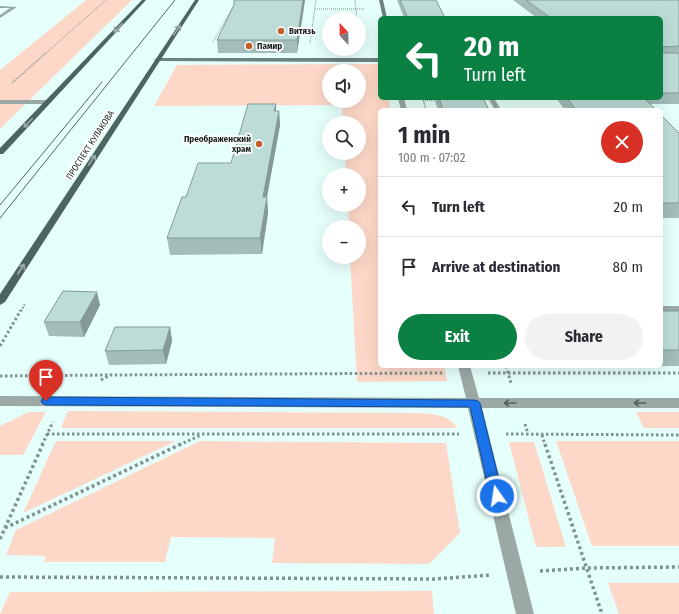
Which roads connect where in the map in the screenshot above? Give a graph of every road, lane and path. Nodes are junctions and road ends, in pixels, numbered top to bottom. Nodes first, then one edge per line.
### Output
1 (106, 0) edge
2 (144, 0) edge
3 (197, 0) edge
4 (316, 0) edge
5 (355, 0) edge
6 (381, 0) edge
7 (0, 7) edge
8 (369, 8) dead end
9 (315, 9) junction
10 (356, 9) junction
11 (356, 12) edge
12 (384, 16) edge
13 (0, 17) edge
14 (310, 43) dead end
15 (157, 60) junction
16 (378, 60) edge
17 (12, 83) dead end
18 (0, 102) edge
19 (48, 102) junction
20 (0, 152) edge
21 (0, 302) edge
22 (663, 309) edge
23 (679, 309) edge
24 (507, 368) edge
25 (465, 370) edge
26 (508, 373) junction
27 (679, 373) edge
28 (110, 375) junction
29 (0, 376) edge
30 (96, 382) dead end
31 (0, 401) edge
32 (62, 401) junction
33 (474, 403) junction
34 (679, 403) edge
35 (47, 434) junction
36 (202, 434) junction
37 (482, 434) junction
38 (542, 435) junction
39 (679, 435) edge
40 (5, 528) junction
41 (0, 539) edge
42 (679, 567) edge
43 (587, 568) junction
44 (515, 573) junction
45 (0, 577) edge
46 (525, 614) edge
47 (602, 614) edge

1 - 17 path
2 -> 19 main road
15 -> 3 main road, ПРОСПЕКТ КУЛАКОВА
4 - 9 path
5 - 10 path
6 - 12 main road
7 - 13 street
8 - 10 path
9 - 10 path
9 - 14 path
10 - 11 path
15 - 16 main road
21 -> 15 main road, ПРОСПЕКТ КУЛАКОВА
18 - 19 street
19 -> 20 main road
22 - 23 street
24 - 26 path
25 - 26 path
25 - 28 path
25 - 33 street
26 - 27 path
28 - 29 path
28 - 30 path
31 - 32 street
32 - 33 street
32 - 35 path
34 -> 33 street
33 - 37 street
35 - 36 path
35 - 40 path
36 - 37 path
36 - 40 path
37 - 38 path
37 - 44 street
38 - 39 path
38 - 43 path
40 - 41 path
42 - 43 path
43 - 44 path
43 - 47 path
44 - 45 path
44 - 46 street

